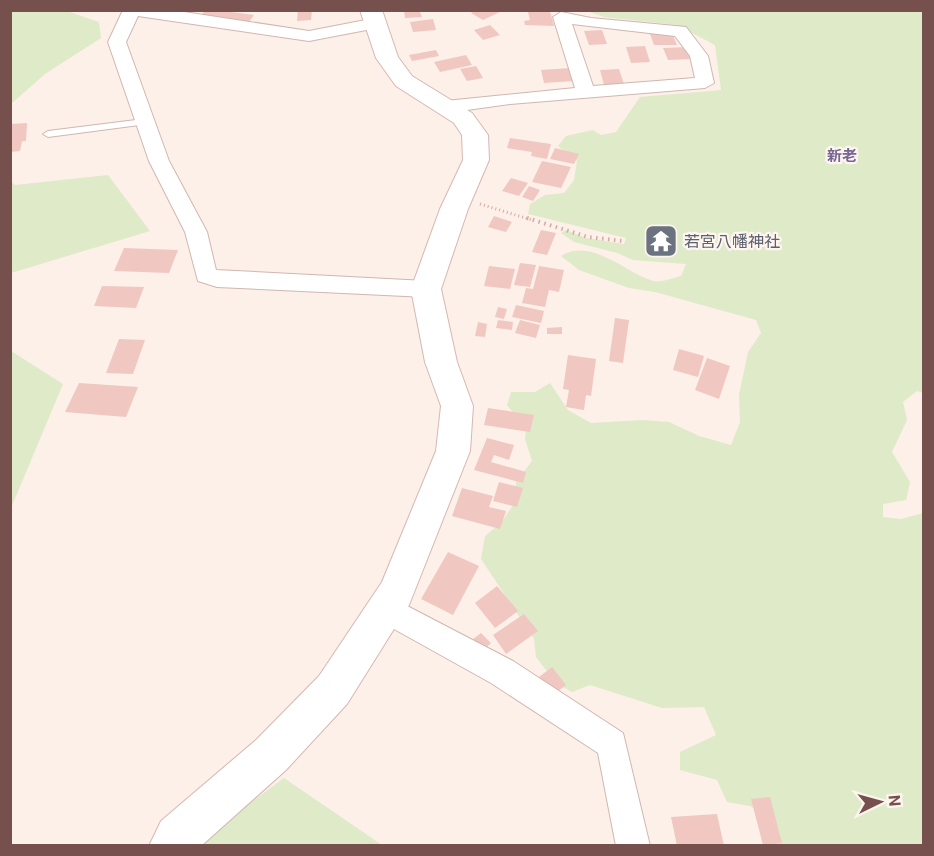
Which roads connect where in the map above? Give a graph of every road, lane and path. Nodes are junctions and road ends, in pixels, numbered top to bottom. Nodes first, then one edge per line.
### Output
1 (133, 10) edge
2 (373, 17) edge
3 (586, 93) junction
4 (445, 107) junction
5 (144, 122) junction
6 (48, 134) dead end
7 (459, 200) junction
8 (623, 241) dead end
9 (426, 289) junction
10 (386, 609) junction
11 (171, 846) edge
12 (633, 846) edge

1 - 2 street
1 - 5 street
2 - 4 street
3 - 3 street
3 - 4 street
4 - 7 street
5 - 6 lane
5 - 9 street
7 - 8 path
7 - 9 street
9 - 10 street
10 - 11 street
10 - 12 street

